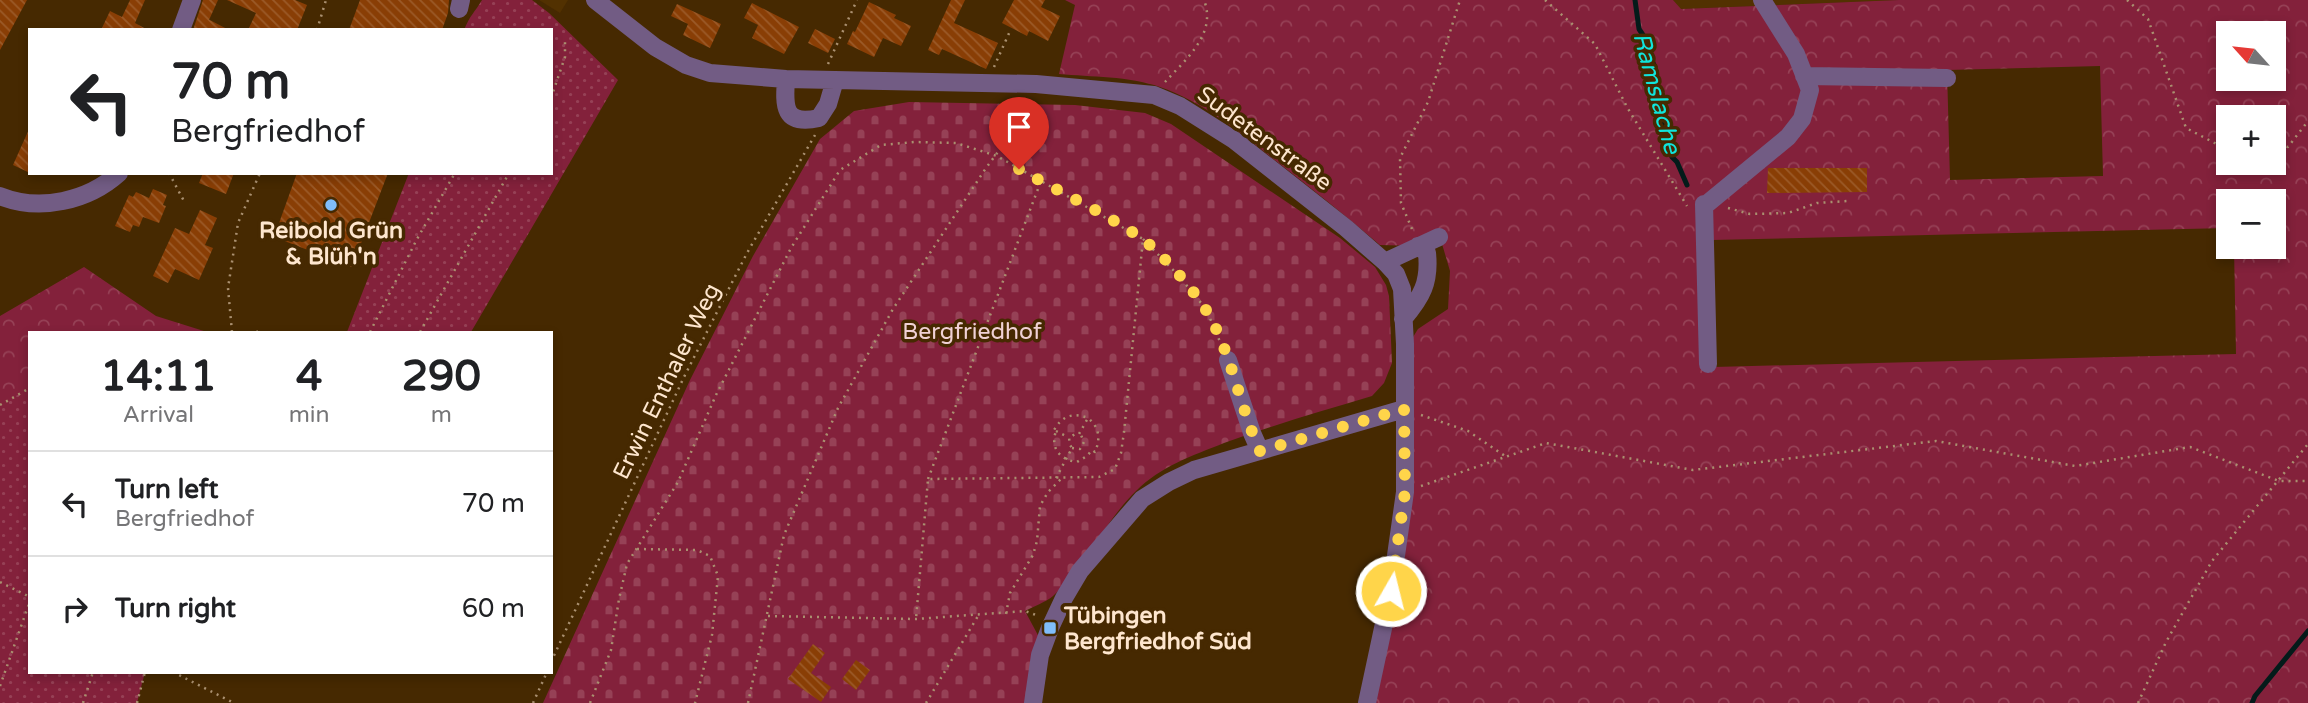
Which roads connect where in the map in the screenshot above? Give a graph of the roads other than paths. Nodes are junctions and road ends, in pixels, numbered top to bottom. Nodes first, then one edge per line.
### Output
1 (192, 0) edge
2 (594, 0) edge
3 (1762, 0) edge
4 (182, 28) edge
5 (1804, 76) junction
6 (1947, 78) dead end
7 (786, 79) junction
8 (828, 80) junction
9 (116, 175) edge
10 (0, 196) edge
11 (1439, 237) dead end
12 (1418, 246) junction
13 (1385, 262) junction
14 (1403, 319) junction
15 (1228, 360) road end
16 (1708, 364) dead end
17 (1404, 409) junction
18 (1260, 451) junction
19 (1033, 703) edge
20 (1367, 703) edge

1 - 4 street
2 - 7 street, Sudetenstraße
3 - 5 street
5 - 6 street
5 - 16 street
7 - 8 street, Sudetenstraße
7 - 8 street
8 - 13 street, Sudetenstraße
9 - 10 street
11 - 12 street
12 - 13 street
12 - 14 street
13 - 14 street, Sudetenstraße
14 - 17 street, Sudetenstraße
15 - 18 street
17 - 18 street
17 - 20 street, Sudetenstraße
18 - 19 street

